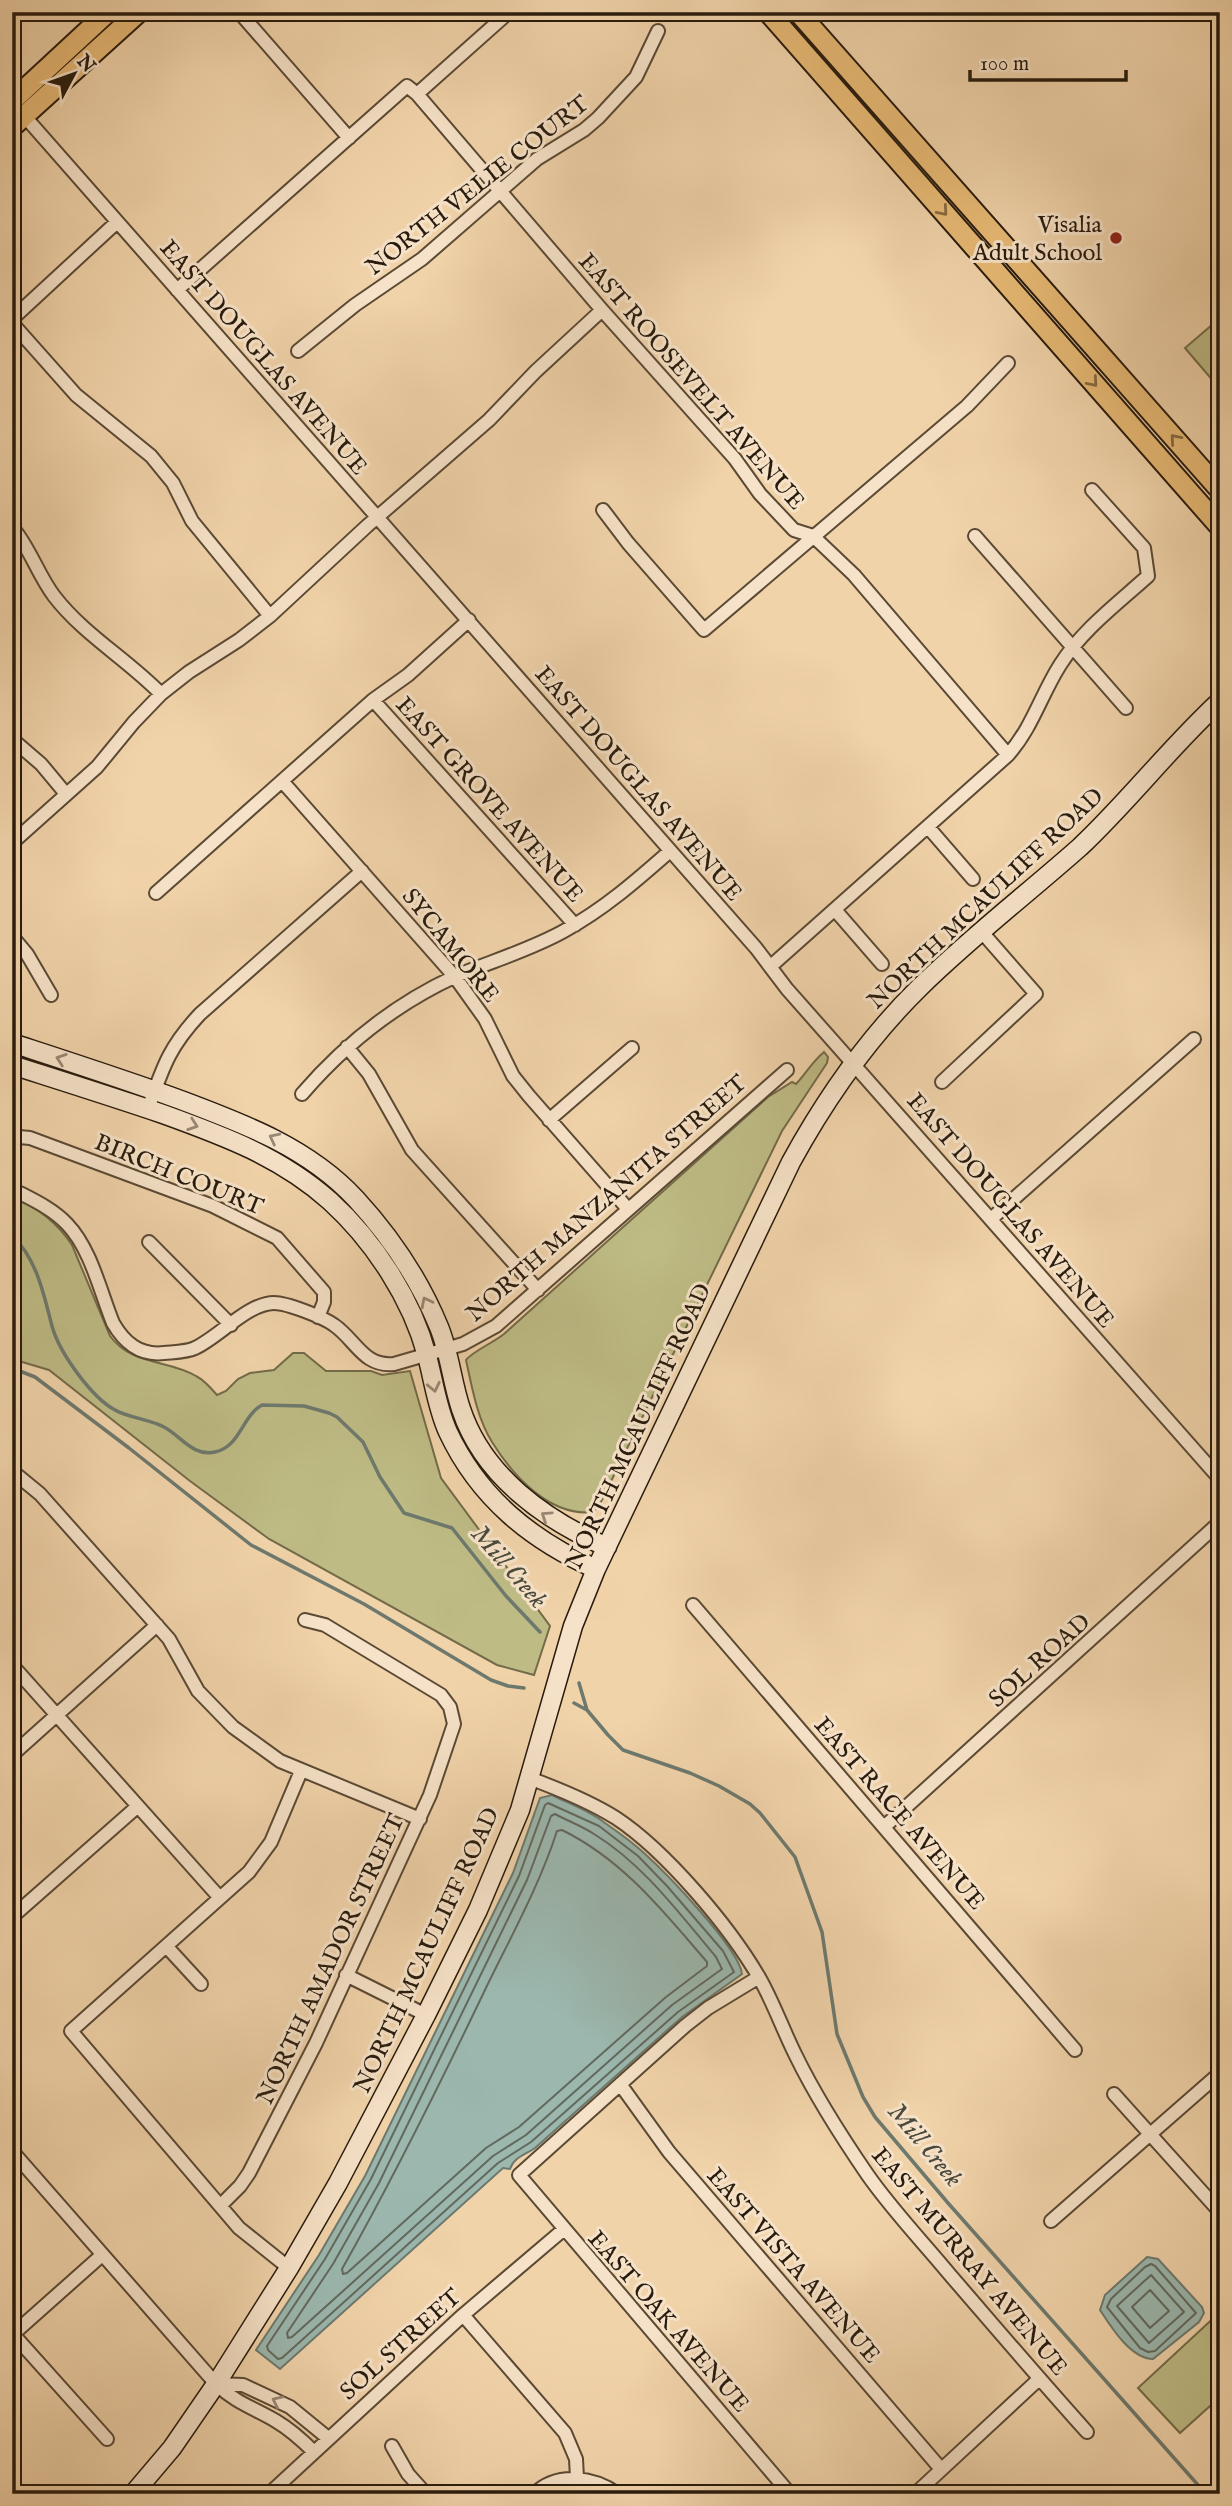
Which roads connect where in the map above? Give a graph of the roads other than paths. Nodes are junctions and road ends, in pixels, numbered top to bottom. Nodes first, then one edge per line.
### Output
1 (108, 12) edge
2 (122, 12) edge
3 (139, 12) edge
4 (239, 12) edge
5 (509, 12) edge
6 (768, 12) edge
7 (798, 12) edge
8 (658, 31) dead end
9 (791, 38) junction
10 (102, 46) junction
11 (412, 90) junction
12 (16, 103) edge
13 (349, 138) junction
14 (942, 176) junction
15 (500, 193) junction
16 (117, 222) junction
17 (177, 290) junction
18 (602, 310) junction
19 (12, 321) edge
20 (298, 351) dead end
21 (1008, 363) dead end
22 (1092, 490) dead end
23 (1220, 490) edge
24 (603, 510) dead end
25 (377, 517) junction
26 (12, 527) edge
27 (1220, 527) edge
28 (813, 536) junction
29 (975, 537) dead end
30 (270, 616) junction
31 (469, 620) junction
32 (1074, 647) junction
33 (161, 694) junction
34 (373, 700) junction
35 (1220, 702) edge
36 (1126, 708) dead end
37 (12, 738) edge
38 (1008, 755) junction
39 (282, 781) junction
40 (66, 794) junction
41 (928, 827) junction
42 (12, 843) edge
43 (670, 851) junction
44 (362, 871) junction
45 (973, 878) dead end
46 (156, 893) dead end
47 (835, 911) junction
48 (575, 925) junction
49 (981, 931) junction
50 (12, 936) edge
51 (882, 964) dead end
52 (771, 966) junction
53 (455, 977) junction
54 (51, 995) dead end
55 (1194, 1039) dead end
56 (12, 1043) edge
57 (346, 1047) junction
58 (632, 1048) dead end
59 (853, 1063) junction
60 (12, 1065) edge
61 (787, 1070) dead end
62 (942, 1082) dead end
63 (155, 1091) junction
64 (302, 1094) dead end
65 (148, 1109) junction
66 (549, 1121) junction
67 (12, 1140) edge
68 (12, 1189) edge
69 (628, 1209) junction
70 (991, 1219) junction
71 (149, 1242) dead end
72 (538, 1290) junction
73 (318, 1317) junction
74 (231, 1325) junction
75 (446, 1348) junction
76 (427, 1354) junction
77 (12, 1471) edge
78 (1220, 1479) edge
79 (1220, 1522) edge
80 (607, 1547) junction
81 (596, 1569) junction
82 (693, 1605) dead end
83 (305, 1620) dead end
84 (157, 1625) junction
85 (12, 1665) edge
86 (56, 1715) junction
87 (12, 1755) edge
88 (301, 1771) junction
89 (529, 1779) junction
90 (138, 1806) junction
91 (419, 1819) junction
92 (884, 1827) junction
93 (220, 1898) junction
94 (12, 1917) edge
95 (167, 1947) junction
96 (346, 1975) junction
97 (759, 1977) junction
98 (201, 1984) dead end
99 (426, 2015) junction
100 (1075, 2049) dead end
101 (1220, 2073) edge
102 (620, 2084) junction
103 (1114, 2094) dead end
104 (1150, 2135) junction
105 (12, 2151) edge
106 (221, 2205) junction
107 (1220, 2212) edge
108 (1051, 2221) dead end
109 (563, 2230) junction
110 (103, 2255) junction
111 (289, 2268) junction
112 (463, 2315) junction
113 (13, 2334) edge
114 (1039, 2379) junction
115 (216, 2384) junction
116 (1087, 2432) dead end
117 (328, 2438) junction
118 (107, 2439) dead end
119 (392, 2446) dead end
120 (314, 2452) junction
121 (941, 2469) junction
122 (577, 2478) junction
123 (133, 2494) edge
124 (269, 2494) edge
125 (426, 2494) edge
126 (534, 2494) edge
127 (618, 2494) edge
128 (790, 2494) edge
129 (915, 2494) edge

1 - 12 main road
2 - 10 main road
3 - 10 main road
4 - 13 street
5 - 11 street
6 - 9 main road
7 - 14 main road
8 - 15 street, NORTH VELIE COURT
9 - 14 main road
9 -> 27 main road
10 - 12 main road
11 - 13 street
11 - 15 street, EAST ROOSEVELT AVENUE
12 - 16 street, EAST DOUGLAS AVENUE
13 - 17 street
23 -> 14 main road
15 - 18 street, EAST ROOSEVELT AVENUE
15 - 20 street, NORTH VELIE COURT
16 - 17 street, EAST DOUGLAS AVENUE
16 - 19 street
17 - 25 street, EAST DOUGLAS AVENUE
18 - 25 street
18 - 28 street, EAST ROOSEVELT AVENUE
19 - 30 street
21 - 28 street
22 - 32 street
24 - 28 street
25 - 30 street
25 - 31 street, EAST DOUGLAS AVENUE
26 - 33 street
28 - 38 street, EAST ROOSEVELT AVENUE
29 - 32 street
30 - 33 street
31 - 34 street
31 - 43 street, EAST DOUGLAS AVENUE
32 - 36 street
32 - 38 street
33 - 40 street
34 - 39 street
34 - 48 street, EAST GROVE AVENUE
35 - 49 street, NORTH MCAULIFF ROAD
37 - 40 street
38 - 41 street
39 - 44 street, SYCAMORE
39 - 46 street
40 - 42 street
41 - 45 street
41 - 47 street
43 - 48 street
43 - 52 street, EAST DOUGLAS AVENUE
44 - 53 street, SYCAMORE
44 - 63 street
47 - 51 street
47 - 52 street
48 - 53 street
49 - 59 street, NORTH MCAULIFF ROAD
49 - 62 street
50 - 54 street
52 - 59 street, EAST DOUGLAS AVENUE
53 - 57 street
53 - 66 street, SYCAMORE
55 - 70 street
63 -> 56 street
57 - 64 street
57 - 72 street
58 - 66 street
59 - 70 street, EAST DOUGLAS AVENUE
59 - 80 street, NORTH MCAULIFF ROAD
60 - 65 street
61 - 69 street, NORTH MANZANITA STREET
63 - 65 street
75 -> 63 street
65 -> 76 street
66 - 69 street, SYCAMORE
67 - 73 street, BIRCH COURT
68 - 74 street, NORTH MANZANITA STREET
69 - 72 street, NORTH MANZANITA STREET
70 - 78 street, EAST DOUGLAS AVENUE
71 - 74 street
72 - 75 street, NORTH MANZANITA STREET
73 - 74 street, NORTH MANZANITA STREET
73 - 76 street, NORTH MANZANITA STREET
75 - 76 street, NORTH MANZANITA STREET
80 -> 75 street
76 -> 81 street
77 - 84 street
79 - 92 street, SOL ROAD
80 - 81 street, NORTH MCAULIFF ROAD
81 - 89 street, NORTH MCAULIFF ROAD
82 - 92 street, EAST RACE AVENUE
83 - 91 street, NORTH AMADOR STREET
84 - 86 street
84 - 88 street
85 - 86 street
86 - 87 street
86 - 90 street
88 - 91 street
88 - 93 street
89 - 97 street, EAST MURRAY AVENUE
89 - 99 street, NORTH MCAULIFF ROAD
90 - 93 street
90 - 94 street
91 - 96 street, NORTH AMADOR STREET
92 - 100 street, EAST RACE AVENUE
93 - 95 street
95 - 98 street
95 - 106 street
96 - 99 street
96 - 106 street, NORTH AMADOR STREET
97 - 102 street
97 - 114 street, EAST MURRAY AVENUE
99 - 111 street, NORTH MCAULIFF ROAD
101 - 104 street
102 - 109 street, EAST OAK AVENUE
102 - 121 street, EAST VISTA AVENUE
103 - 104 street
104 - 107 street
104 - 108 street
105 - 110 street
106 - 111 street
109 - 112 street, SOL STREET
109 - 128 street, EAST OAK AVENUE
110 - 113 street
110 - 115 street
111 - 115 street, NORTH MCAULIFF ROAD
112 - 117 street, SOL STREET
112 - 122 street
113 - 118 street
114 - 116 street, EAST MURRAY AVENUE
114 - 121 street
117 -> 115 street
115 - 120 street
115 - 123 street, NORTH MCAULIFF ROAD
117 - 120 street, SOL STREET
119 - 125 street
120 - 124 street, SOL STREET
121 - 129 street
122 - 126 street
122 - 127 street

